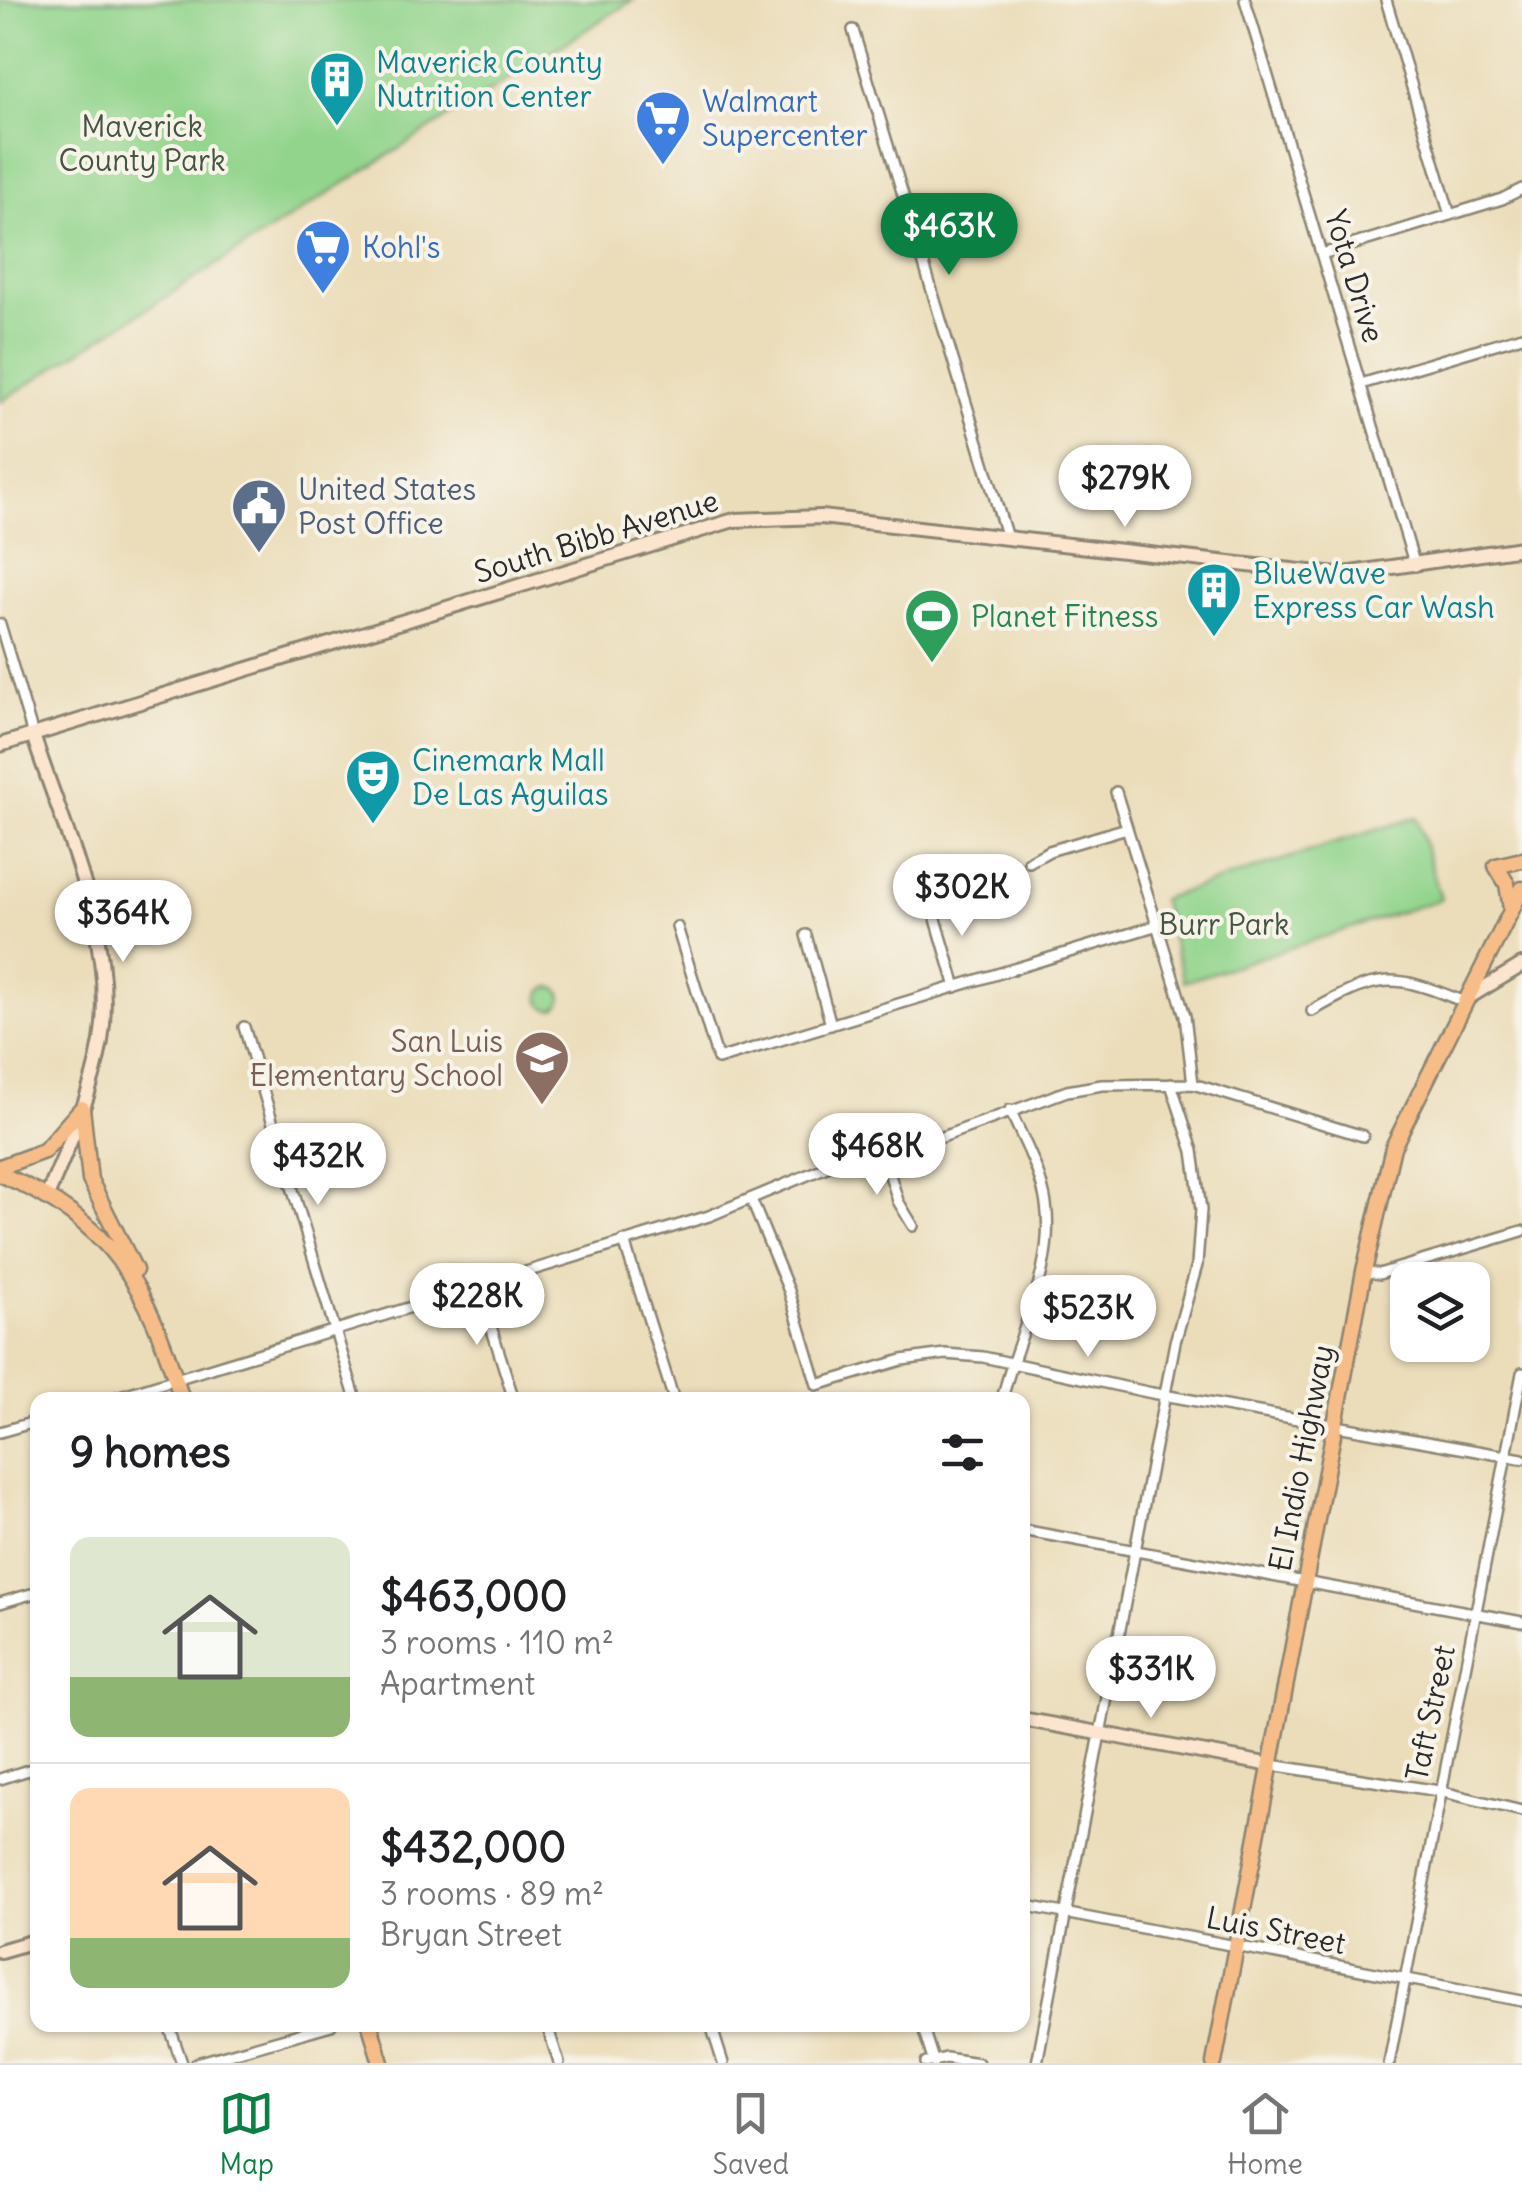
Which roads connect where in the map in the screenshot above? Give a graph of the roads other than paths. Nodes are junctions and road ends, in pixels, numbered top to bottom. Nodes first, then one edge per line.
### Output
1 (1246, 0) edge
2 (1386, 0) edge
3 (854, 30) dead end
4 (1522, 189) edge
5 (1450, 214) junction
6 (1322, 254) junction
7 (1522, 336) edge
8 (1361, 384) junction
9 (1007, 538) junction
10 (1522, 548) edge
11 (1415, 566) junction
12 (0, 624) edge
13 (33, 735) junction
14 (0, 746) edge
15 (1116, 792) dead end
16 (1127, 828) junction
17 (1522, 860) edge
18 (1029, 862) dead end
19 (1522, 889) edge
20 (931, 902) dead end
21 (1512, 909) junction
22 (1158, 926) junction
23 (677, 927) dead end
24 (806, 935) dead end
25 (1522, 965) edge
26 (956, 987) junction
27 (1462, 1001) junction
28 (1312, 1011) dead end
29 (831, 1025) junction
30 (244, 1027) dead end
31 (1171, 1084) junction
32 (1193, 1084) junction
33 (82, 1108) junction
34 (1010, 1110) junction
35 (1363, 1136) dead end
36 (883, 1152) junction
37 (0, 1170) edge
38 (48, 1194) junction
39 (751, 1199) junction
40 (913, 1226) dead end
41 (1522, 1231) edge
42 (624, 1241) junction
43 (1364, 1271) junction
44 (478, 1286) junction
45 (148, 1301) junction
46 (334, 1330) junction
47 (1010, 1364) junction
48 (1522, 1373) edge
49 (176, 1380) junction
50 (135, 1392) edge
51 (180, 1392) edge
52 (353, 1392) edge
53 (511, 1392) edge
54 (671, 1392) edge
55 (1004, 1392) edge
56 (1164, 1394) junction
57 (30, 1423) edge
58 (1335, 1425) junction
59 (0, 1432) edge
60 (1506, 1456) junction
61 (1522, 1459) edge
62 (1030, 1532) edge
63 (1134, 1551) junction
64 (1305, 1584) junction
65 (30, 1595) edge
66 (0, 1604) edge
67 (1476, 1614) junction
68 (1522, 1622) edge
69 (1030, 1720) edge
70 (1100, 1733) junction
71 (1271, 1765) junction
72 (30, 1770) edge
73 (0, 1779) edge
74 (1439, 1792) junction
75 (1522, 1811) edge
76 (1030, 1907) edge
77 (1067, 1914) junction
78 (30, 1942) edge
79 (1236, 1948) junction
80 (0, 1951) edge
81 (1404, 1980) junction
82 (1522, 2001) edge
83 (172, 2032) edge
84 (306, 2032) edge
85 (372, 2032) edge
86 (550, 2032) edge
87 (713, 2032) edge
88 (924, 2032) edge
89 (931, 2062) edge
90 (182, 2063) edge
91 (197, 2063) edge
92 (381, 2063) edge
93 (559, 2063) edge
94 (723, 2063) edge
95 (978, 2063) edge
96 (1037, 2063) edge
97 (1214, 2063) edge
98 (1389, 2063) edge

1 - 6 street, Yota Drive
2 - 5 street
3 - 9 street
4 - 5 street
5 - 6 street
6 - 8 street, Yota Drive
7 - 8 street
8 - 11 street, Yota Drive
9 - 11 main road, South Bibb Avenue
9 - 13 main road, South Bibb Avenue
10 - 11 main road, South Bibb Avenue
12 - 13 street
13 - 14 main road, South Bibb Avenue
13 - 33 main road
15 - 16 street
16 - 18 street
16 - 22 street
17 - 21 main road
19 - 21 main road, El Indio Highway
20 - 26 street
21 - 27 main road, El Indio Highway
22 - 26 street
22 - 32 street
23 - 29 street
24 - 29 street
25 - 27 main road
26 - 29 street
27 - 28 street
27 - 43 main road, El Indio Highway
30 - 46 street
31 - 32 street
31 - 34 street
31 - 56 street
32 - 35 street
33 - 37 main road
33 - 38 main road
33 - 45 main road
34 - 36 street
34 - 47 street
36 - 39 street
36 - 40 street
37 - 38 main road
38 - 45 main road
39 - 42 street
39 - 47 street
41 - 43 street
42 - 44 street
42 - 54 street
43 - 58 main road, El Indio Highway
44 - 46 street
44 - 53 street
45 - 49 main road
46 - 49 street
46 - 52 street
47 - 55 street
47 - 56 street
48 - 60 street, Taft Street
49 - 50 street
49 - 51 main road
56 - 58 street
56 - 63 street
57 - 59 street
58 - 60 street
58 - 64 main road, El Indio Highway
60 - 61 street
60 - 67 street, Taft Street
62 - 63 street
63 - 64 street
63 - 70 street
64 - 67 street
64 - 71 main road, El Indio Highway
65 - 66 street
67 - 68 street
67 - 74 street, Taft Street
69 - 70 main road
70 - 71 main road
70 - 77 street
71 - 74 street
71 - 79 main road, El Indio Highway
72 - 73 street
74 - 75 street
74 - 81 street, Taft Street
76 - 77 street, Luis Street
77 - 79 street, Luis Street
77 - 96 street
78 - 80 main road
79 - 81 street, Luis Street
79 - 97 main road, El Indio Highway
81 - 82 street, Luis Street
81 - 98 street, Taft Street
83 - 90 street
84 - 91 street
85 - 92 main road
86 - 93 street
87 - 94 street
88 - 89 street
89 - 95 street

